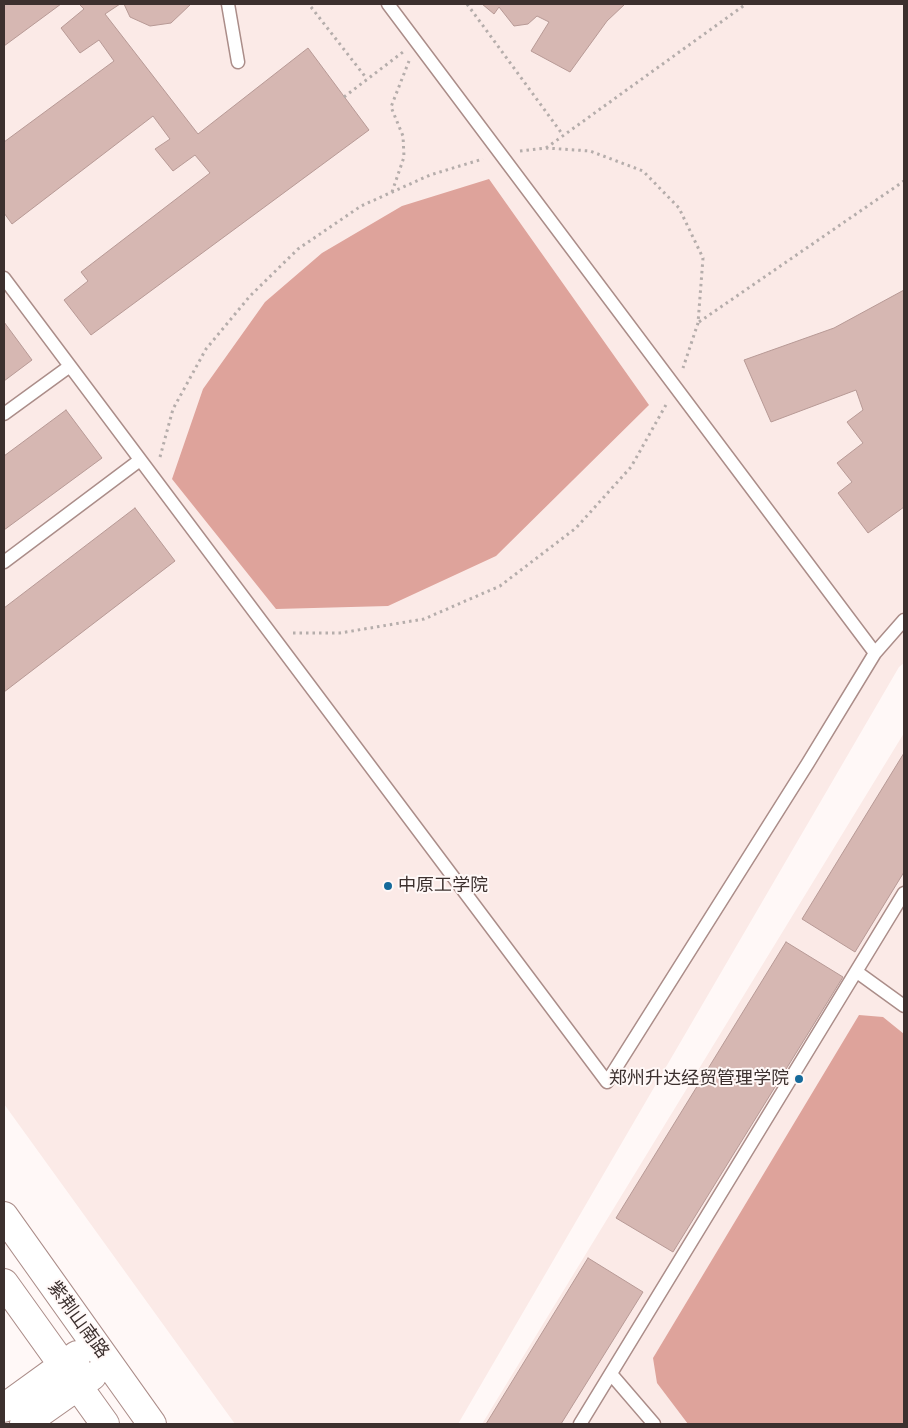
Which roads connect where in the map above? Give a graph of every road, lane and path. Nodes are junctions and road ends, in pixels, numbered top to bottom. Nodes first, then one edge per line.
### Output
1 (228, 4) edge
2 (388, 4) edge
3 (467, 4) edge
4 (746, 4) edge
5 (311, 7) dead end
6 (416, 42) junction
7 (238, 62) dead end
8 (367, 79) junction
9 (344, 97) dead end
10 (564, 135) junction
11 (546, 148) junction
12 (500, 154) junction
13 (904, 181) edge
14 (392, 192) junction
15 (4, 278) edge
16 (698, 323) junction
17 (70, 366) junction
18 (676, 387) junction
19 (4, 414) edge
20 (140, 460) junction
21 (154, 478) junction
22 (4, 562) edge
23 (904, 620) edge
24 (270, 632) junction
25 (875, 653) junction
26 (904, 893) edge
27 (857, 972) junction
28 (904, 1006) edge
29 (4, 1216) edge
30 (4, 1283) edge
31 (102, 1353) junction
32 (611, 1374) junction
33 (70, 1376) junction
34 (4, 1408) edge
35 (24, 1424) edge
36 (105, 1424) edge
37 (152, 1424) edge
38 (580, 1424) edge
39 (654, 1424) edge

1 - 7 lane
2 - 6 lane
3 - 10 path
4 - 10 path
5 - 8 path
6 - 8 path
6 - 12 lane
6 - 14 path
8 - 9 path
10 - 11 path
11 - 12 path
11 - 16 path
12 - 14 path
12 - 18 lane
13 - 16 path
14 - 21 path
15 - 17 lane
16 - 18 path
17 - 19 lane
17 - 20 lane
18 - 24 path
18 - 25 lane
20 - 21 lane
20 - 22 lane
21 - 24 lane
23 - 25 lane
24 - 25 lane
26 - 27 lane
27 - 28 lane
27 - 32 lane
29 - 31 main road, 紫荆山南路
30 - 33 main road
31 - 33 main road
31 - 37 main road, 紫荆山南路
32 - 38 lane
32 - 39 lane
33 - 34 main road
33 - 35 main road
33 - 36 main road

